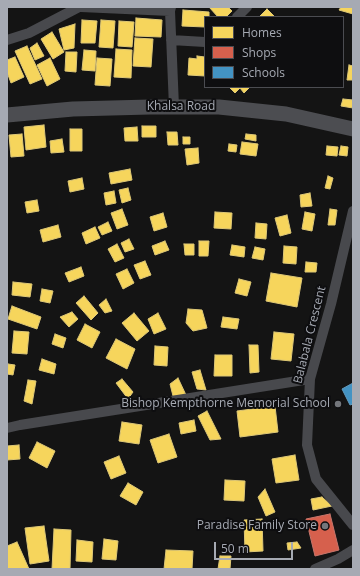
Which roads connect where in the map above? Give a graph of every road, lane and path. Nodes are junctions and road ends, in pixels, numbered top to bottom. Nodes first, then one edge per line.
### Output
1 (80, 7) edge
2 (247, 7) edge
3 (171, 9) edge
4 (238, 16) edge
5 (7, 40) edge
6 (171, 40) junction
7 (204, 42) edge
8 (174, 107) junction
9 (7, 115) edge
10 (353, 129) edge
11 (353, 211) edge
12 (310, 379) junction
13 (7, 428) edge
14 (353, 525) edge
15 (353, 550) edge
16 (315, 569) edge

1 - 3 street
1 - 5 street
2 - 4 street
3 - 6 street
6 - 7 street
6 - 8 street
8 - 9 main road, Khalsa Road
8 - 10 main road, Khalsa Road
11 - 12 street, Balabala Crescent
12 - 13 street
12 - 14 street, Balabala Crescent
15 - 16 street

